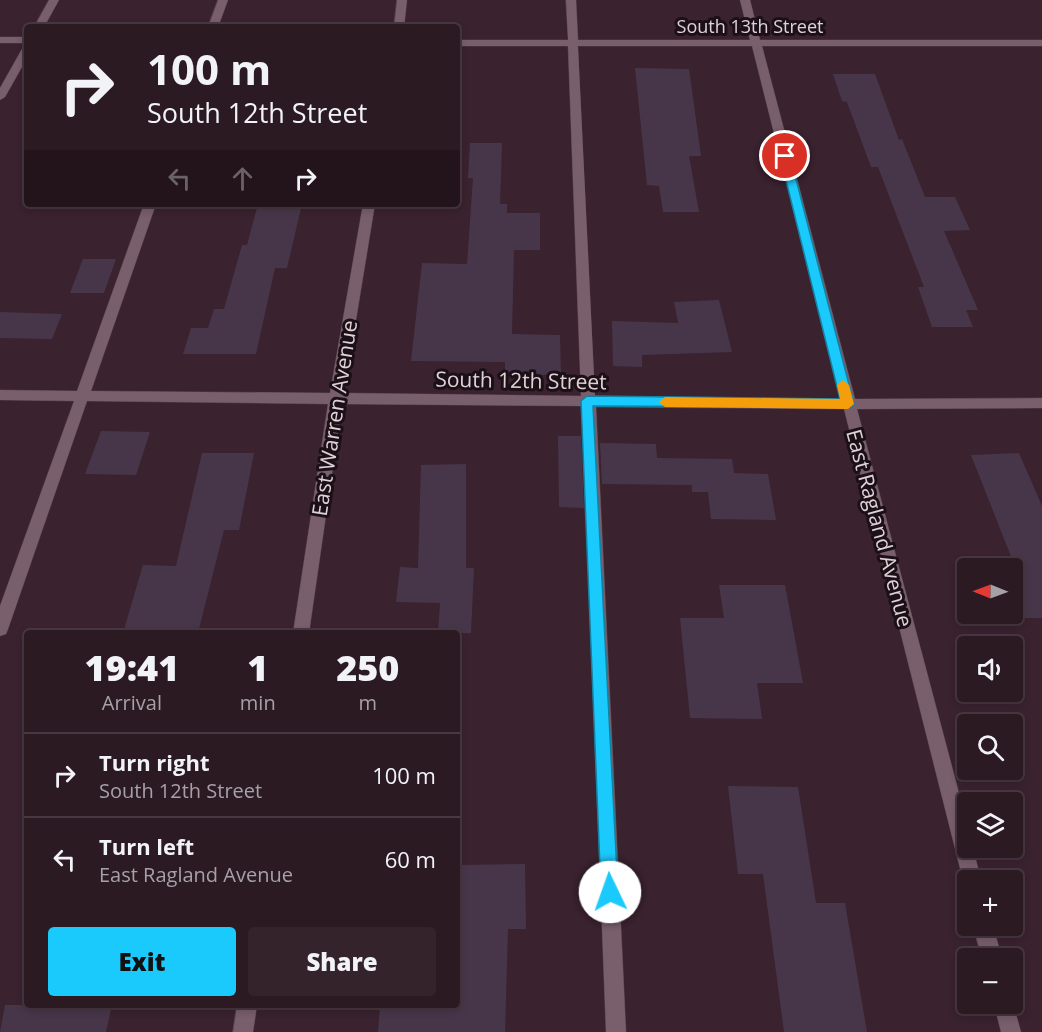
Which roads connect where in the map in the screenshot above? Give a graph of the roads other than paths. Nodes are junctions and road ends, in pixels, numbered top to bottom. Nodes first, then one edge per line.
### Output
1 (54, 0) edge
2 (223, 0) edge
3 (402, 0) edge
4 (571, 0) edge
5 (745, 0) edge
6 (41, 24) edge
7 (214, 24) edge
8 (399, 24) edge
9 (0, 40) edge
10 (24, 40) edge
11 (460, 43) edge
12 (573, 43) junction
13 (756, 43) junction
14 (1042, 43) edge
15 (24, 54) edge
16 (0, 97) edge
17 (149, 207) edge
18 (368, 207) edge
19 (0, 395) edge
20 (81, 396) junction
21 (336, 399) junction
22 (587, 401) junction
23 (1042, 403) edge
24 (848, 404) junction
25 (0, 629) edge
26 (301, 630) edge
27 (969, 870) edge
28 (247, 1008) edge
29 (1006, 1014) edge
30 (243, 1032) edge
31 (616, 1032) edge
32 (1011, 1032) edge

1 - 6 street
2 - 7 street
3 - 8 street
4 - 12 street
5 - 13 street, East Ragland Avenue
9 - 10 street
11 - 12 street, South 13th Street
12 - 13 street, South 13th Street
12 - 22 street
13 - 14 street, South 13th Street
13 - 24 street, East Ragland Avenue
15 - 16 street
17 - 20 street
18 - 21 street, East Warren Avenue
19 - 20 street, South 12th Street
20 - 21 street, South 12th Street
20 - 25 street
21 - 22 street, South 12th Street
21 - 26 street, East Warren Avenue
22 - 24 street, South 12th Street
22 - 31 street
23 - 24 street, South 12th Street
24 - 27 street, East Ragland Avenue
28 - 30 street
29 - 32 street

